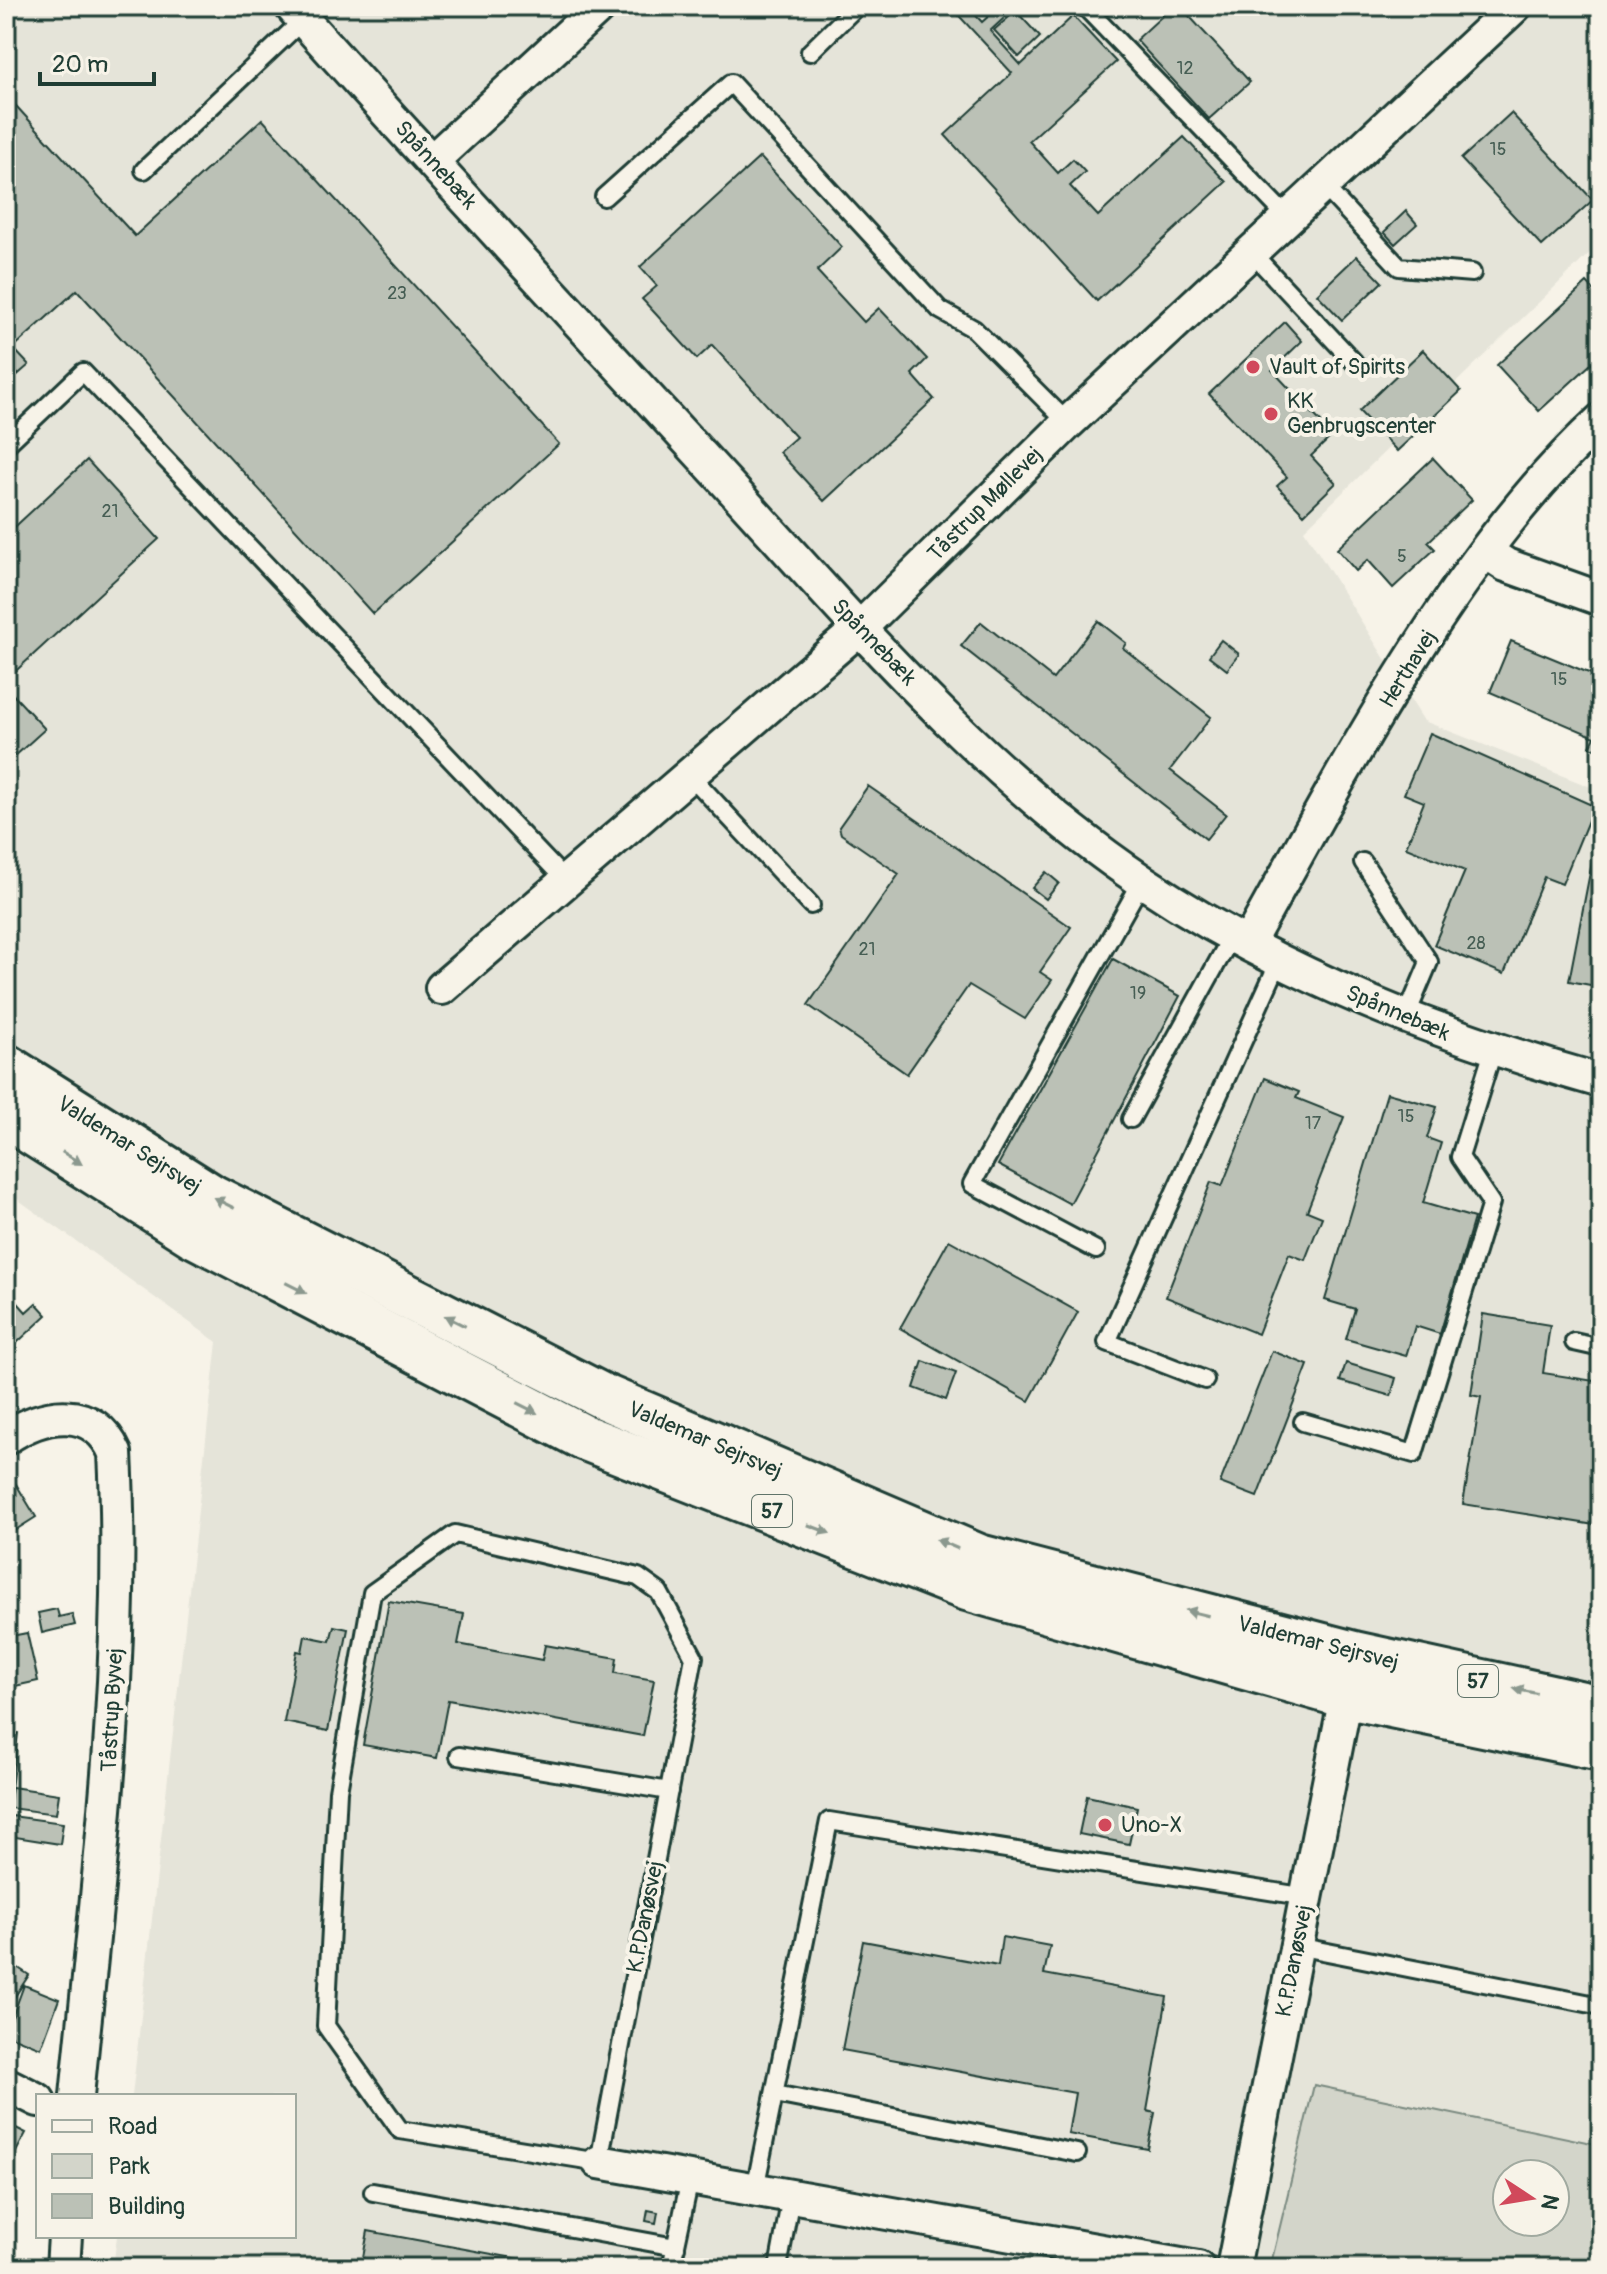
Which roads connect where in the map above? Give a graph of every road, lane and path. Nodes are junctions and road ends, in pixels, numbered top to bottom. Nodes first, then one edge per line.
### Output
1 (600, 6) edge
2 (857, 6) edge
3 (1084, 6) edge
4 (1515, 6) edge
5 (297, 13) edge
6 (810, 52) dead end
7 (432, 161) junction
8 (144, 170) dead end
9 (1323, 185) junction
10 (604, 197) dead end
11 (1288, 218) junction
12 (1251, 252) junction
13 (1472, 273) dead end
14 (1354, 362) dead end
15 (1601, 420) edge
16 (1068, 423) junction
17 (6, 445) edge
18 (1486, 552) junction
19 (1601, 599) edge
20 (860, 628) junction
21 (690, 775) junction
22 (1363, 862) dead end
23 (1142, 881) junction
24 (568, 883) junction
25 (811, 905) dead end
26 (1240, 938) junction
27 (1280, 959) junction
28 (442, 988) dead end
29 (1405, 1019) junction
30 (1493, 1051) junction
31 (6, 1067) edge
32 (1601, 1081) edge
33 (6, 1116) edge
34 (1131, 1119) dead end
35 (1096, 1250) dead end
36 (1574, 1342) dead end
37 (1601, 1348) edge
38 (1205, 1380) dead end
39 (1303, 1422) dead end
40 (6, 1438) edge
41 (1354, 1654) junction
42 (1347, 1696) junction
43 (1601, 1708) edge
44 (1601, 1748) edge
45 (459, 1756) dead end
46 (669, 1791) junction
47 (1307, 1897) junction
48 (1297, 1946) junction
49 (1601, 2006) edge
50 (6, 2084) edge
51 (77, 2094) edge
52 (775, 2094) junction
53 (36, 2099) edge
54 (1077, 2153) dead end
55 (599, 2162) junction
56 (690, 2179) junction
57 (755, 2189) junction
58 (373, 2192) dead end
59 (791, 2197) junction
60 (65, 2238) edge
61 (676, 2247) junction
62 (1137, 2263) edge
63 (63, 2268) edge
64 (671, 2268) edge
65 (778, 2268) edge
66 (1198, 2268) edge
67 (1233, 2268) edge

1 - 7 street
2 - 6 lane
3 - 11 lane
4 - 9 street, Tåstrup Møllevej
5 - 7 street, Spånnebæk
5 - 8 lane
7 - 20 street, Spånnebæk
9 - 11 street, Tåstrup Møllevej
9 - 13 lane
10 - 16 lane
11 - 12 street, Tåstrup Møllevej
12 - 14 lane
12 - 16 street, Tåstrup Møllevej
15 - 18 street, Herthavej
16 - 20 street, Tåstrup Møllevej
17 - 24 lane
18 - 19 street
18 - 26 street, Herthavej
20 - 21 street, Tåstrup Møllevej
20 - 23 street, Spånnebæk
21 - 24 street, Tåstrup Møllevej
21 - 25 lane
22 - 29 lane
23 - 26 street, Spånnebæk
23 - 35 lane
24 - 28 street, Tåstrup Møllevej
26 - 27 street, Spånnebæk
26 - 34 lane
27 - 29 street, Spånnebæk
27 - 38 lane
29 - 30 street, Spånnebæk
30 - 32 street, Spånnebæk
30 - 39 lane
41 -> 31 main road, Valdemar Sejrsvej / 57
33 -> 42 main road, Valdemar Sejrsvej / 57
36 - 37 lane
40 - 51 street, Tåstrup Byvej
41 - 42 street, K.P.Danøsvej
43 -> 41 main road, Valdemar Sejrsvej / 57
42 - 44 main road, Valdemar Sejrsvej / 57
42 - 47 street, K.P.Danøsvej
45 - 46 lane
46 - 55 lane, K.P.Danøsvej
46 - 55 lane, K.P.Danøsvej
47 - 48 street, K.P.Danøsvej
47 - 52 lane
48 - 49 lane
48 - 67 street, K.P.Danøsvej
50 - 53 street
52 - 54 lane
52 - 57 lane
55 - 56 street
56 - 57 street
56 - 61 lane
57 - 59 street
58 - 61 lane
59 - 62 street
59 - 65 lane
60 - 63 street
61 - 64 lane
62 - 66 street

